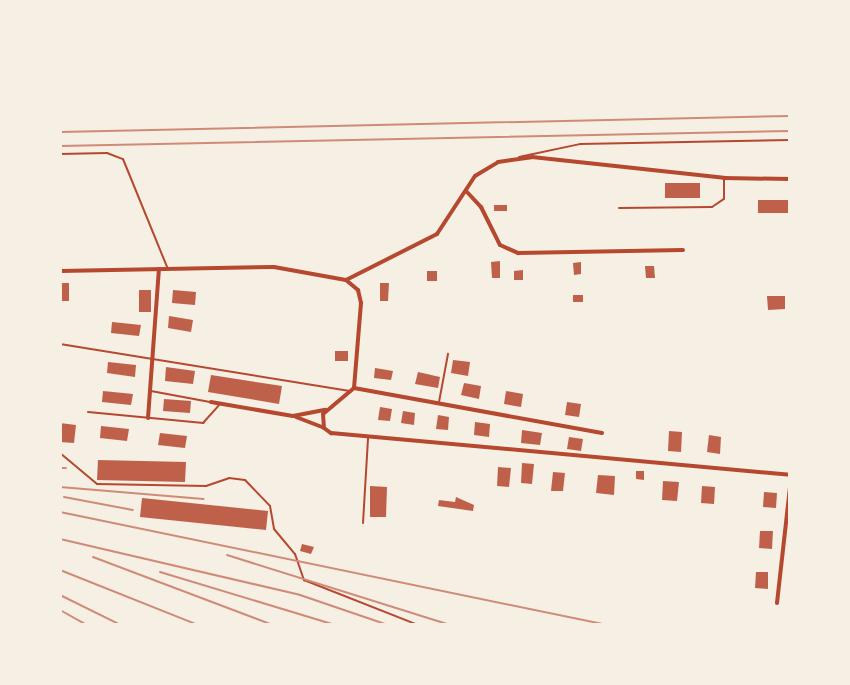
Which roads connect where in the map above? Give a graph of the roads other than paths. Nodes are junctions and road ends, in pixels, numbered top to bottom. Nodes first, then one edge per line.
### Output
1 (790, 140) edge
2 (60, 154) edge
3 (514, 158) junction
4 (724, 178) junction
5 (790, 179) edge
6 (467, 192) junction
7 (619, 208) dead end
8 (683, 250) dead end
9 (159, 269) junction
10 (168, 269) junction
11 (60, 271) edge
12 (346, 280) junction
13 (60, 344) edge
14 (448, 354) dead end
15 (154, 357) junction
16 (352, 389) junction
17 (151, 391) junction
18 (211, 402) joint
19 (439, 403) junction
20 (220, 404) junction
21 (327, 410) junction
22 (88, 412) dead end
23 (293, 416) junction
24 (148, 418) junction
25 (324, 428) junction
26 (602, 433) dead end
27 (368, 436) junction
28 (60, 453) edge
29 (790, 475) edge
30 (790, 487) edge
31 (363, 523) dead end
32 (777, 603) dead end
33 (418, 625) edge

1 - 3 lane
2 - 10 lane
3 - 4 street
3 - 6 street
4 - 5 street
4 - 7 lane
6 - 8 street
6 - 12 street
9 - 10 street
9 - 11 street
9 - 15 street
10 - 12 street
12 - 16 street
13 - 15 lane
14 - 19 lane
15 - 16 lane
15 - 17 street
16 - 19 street
16 - 21 street
17 - 18 lane
17 - 24 street
18 - 20 street
19 - 26 street
20 - 23 street
20 - 24 lane
21 - 23 street
21 - 25 street
22 - 24 lane
23 - 25 street
25 - 27 street
27 - 29 street
27 - 31 lane
28 - 33 lane
30 - 32 street

